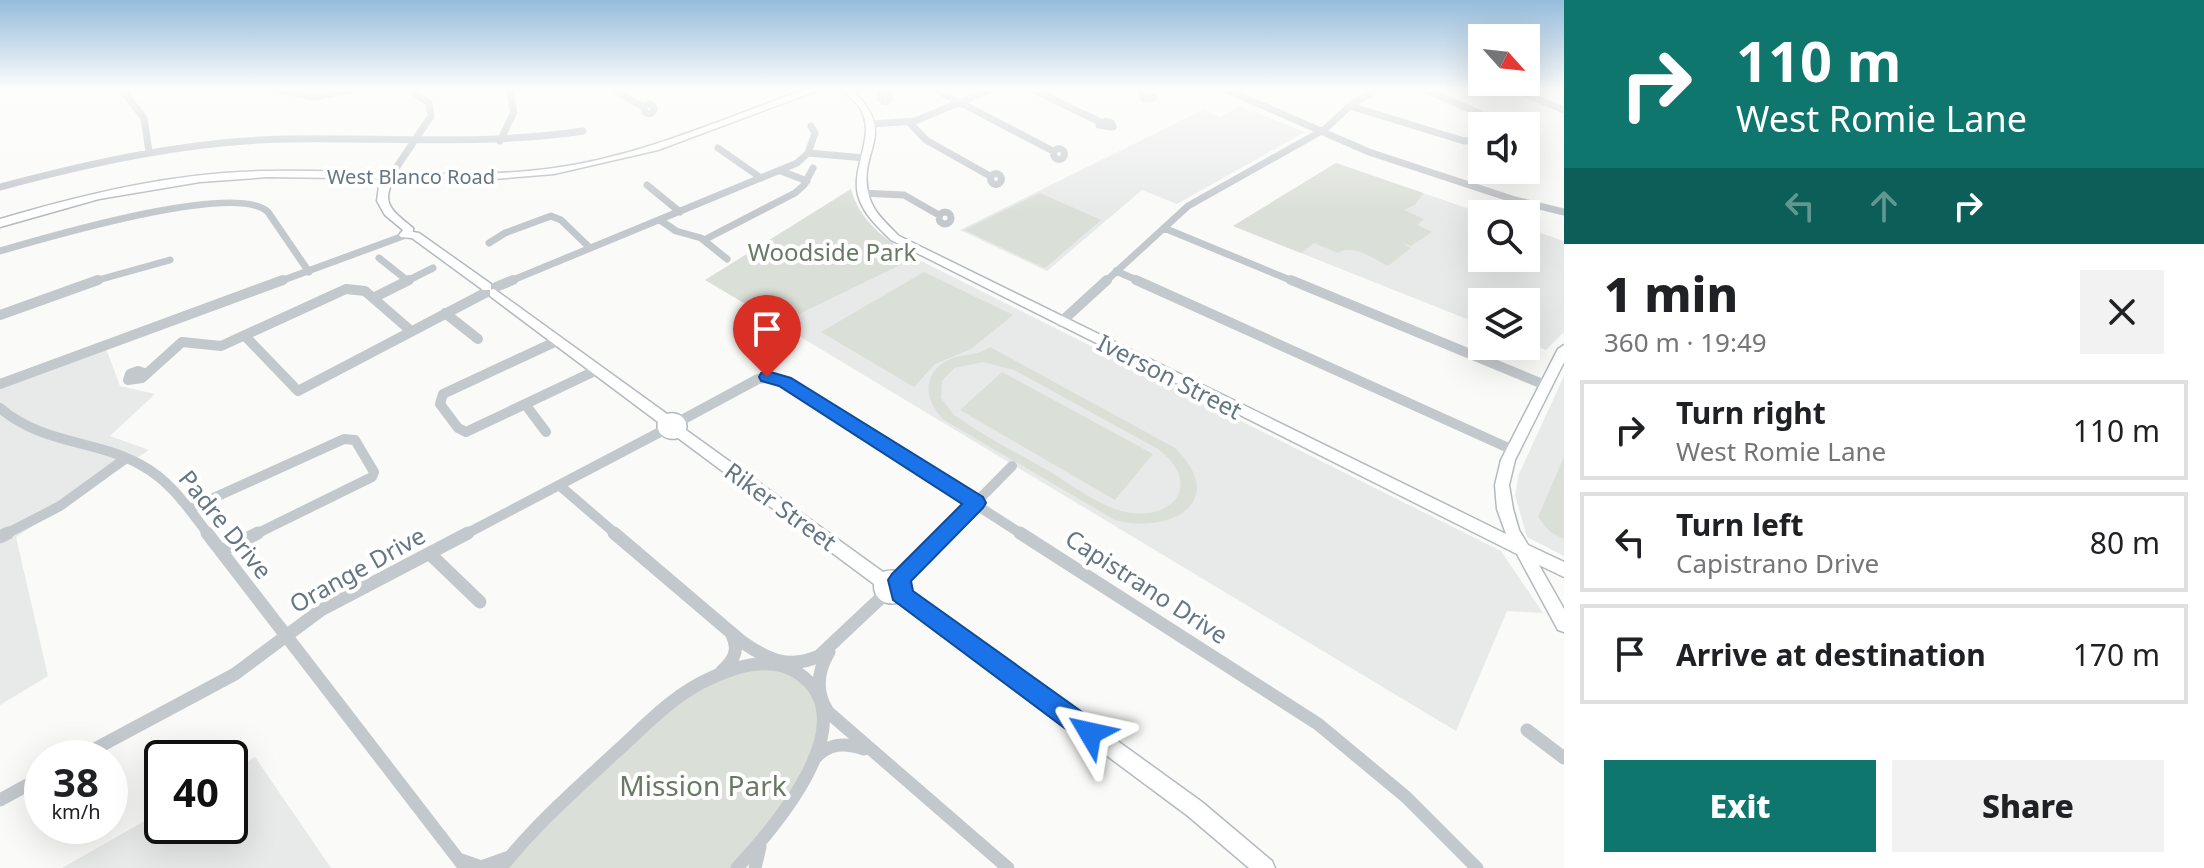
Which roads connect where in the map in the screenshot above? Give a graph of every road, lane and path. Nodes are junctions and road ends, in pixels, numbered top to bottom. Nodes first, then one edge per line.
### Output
1 (149, 131) edge
2 (421, 131) edge
3 (505, 131) edge
4 (583, 131) dead end
5 (680, 131) edge
6 (704, 131) edge
7 (814, 131) edge
8 (869, 131) edge
9 (917, 131) edge
10 (1014, 131) edge
11 (1316, 131) edge
12 (1430, 131) edge
13 (1319, 132) junction
14 (414, 141) junction
15 (500, 141) junction
16 (1468, 141) edge
17 (718, 148) dead end
18 (1053, 151) dead end
19 (149, 152) junction
20 (808, 153) junction
21 (865, 158) junction
22 (813, 168) dead end
23 (781, 171) junction
24 (392, 173) junction
25 (990, 176) dead end
26 (761, 178) junction
27 (807, 181) junction
28 (647, 185) dead end
29 (0, 187) edge
30 (861, 193) junction
31 (1564, 201) edge
32 (1564, 210) edge
33 (680, 212) junction
34 (939, 215) dead end
35 (0, 216) edge
36 (660, 220) junction
37 (0, 223) edge
38 (1164, 228) junction
39 (410, 233) junction
40 (704, 240) junction
41 (489, 243) dead end
42 (590, 248) junction
43 (0, 251) edge
44 (379, 258) dead end
45 (727, 259) dead end
46 (170, 260) dead end
47 (433, 268) dead end
48 (1116, 271) junction
49 (309, 272) junction
50 (408, 281) junction
51 (490, 290) junction
52 (373, 298) junction
53 (445, 313) junction
54 (0, 315) edge
55 (1061, 322) junction
56 (411, 331) junction
57 (245, 336) junction
58 (478, 339) dead end
59 (557, 341) junction
60 (1564, 349) edge
61 (597, 370) junction
62 (767, 377) joint
63 (142, 378) dead end
64 (0, 384) edge
65 (1545, 385) junction
66 (525, 404) junction
67 (0, 408) edge
68 (672, 426) junction
69 (546, 432) dead end
70 (1513, 450) junction
71 (126, 458) junction
72 (1012, 466) dead end
73 (559, 485) junction
74 (976, 503) junction
75 (189, 509) junction
76 (0, 537) edge
77 (1520, 548) junction
78 (221, 551) junction
79 (430, 554) junction
80 (1564, 570) edge
81 (892, 587) junction
82 (480, 602) dead end
83 (1564, 625) edge
84 (731, 633) junction
85 (286, 634) junction
86 (835, 644) junction
87 (778, 663) junction
88 (716, 676) junction
89 (821, 701) junction
90 (1527, 730) dead end
91 (112, 740) edge
92 (869, 751) junction
93 (1564, 758) edge
94 (814, 759) junction
95 (24, 787) edge
96 (0, 800) edge
97 (762, 841) junction
98 (454, 853) junction
99 (505, 862) edge
100 (465, 868) edge
101 (737, 868) edge
102 (755, 868) edge
103 (1008, 868) edge
104 (1265, 868) edge
105 (1477, 868) edge

1 - 19 street
2 - 14 street
3 - 15 street
4 - 15 street
5 - 24 main road, West Blanco Road
6 - 24 main road, West Blanco Road
7 - 20 street
8 - 21 street
9 - 25 street
10 - 18 street
11 - 13 street
12 - 16 street
13 - 32 street
13 - 38 street
14 - 15 street
14 - 19 street
14 - 24 street
17 - 26 street
19 - 29 street
20 - 21 street
20 - 23 street
21 - 30 street
22 - 27 street
23 - 26 street
23 - 27 street
24 - 35 main road, West Blanco Road
24 - 37 main road, West Blanco Road
24 - 39 street, Riker Street
26 - 33 street
27 - 40 street
28 - 33 street
30 - 34 street
30 - 55 street, Iverson Street
31 - 32 street
33 - 36 street
36 - 40 street
36 - 42 street
38 - 48 street
38 - 65 street
39 - 49 street
39 - 51 street, Riker Street
40 - 45 street
41 - 42 street
42 - 51 street
43 - 49 street
44 - 50 street
46 - 54 street
47 - 50 street
48 - 55 street
48 - 70 street
49 - 64 street
50 - 52 street
51 - 53 street
51 - 59 street, Riker Street
52 - 56 street
52 - 57 street
53 - 56 street
53 - 58 street
55 - 77 street, Iverson Street
56 - 57 street
57 - 63 street
59 - 61 street, Riker Street
59 - 66 street
60 - 65 street
61 - 66 street
61 - 68 street, Riker Street
62 - 68 street, Orange Drive
62 - 74 street, Capistrano Drive
65 - 70 street
66 - 69 street
67 - 71 street, Padre Drive
68 - 73 street, Orange Drive
68 - 81 street, Riker Street
70 - 77 street
71 - 75 street, Padre Drive
71 - 76 street
72 - 74 street
73 - 79 street, Orange Drive
73 - 84 street
74 - 81 street
74 - 105 street, Capistrano Drive
75 - 78 street, Padre Drive
75 - 78 street
77 - 80 street, Iverson Street
77 - 83 street
78 - 85 street, Padre Drive
79 - 82 street
79 - 85 street, Orange Drive
81 - 86 street
81 - 104 street, Riker Street
84 - 87 street
84 - 88 street
85 - 91 street, Orange Drive
85 - 98 street, Padre Drive
86 - 87 street
86 - 89 street
87 - 88 street
87 - 89 street
88 - 99 street
89 - 92 street
89 - 94 street
90 - 93 street
92 - 94 street
92 - 103 street
94 - 97 street
95 - 96 street
97 - 101 street
97 - 102 street
98 - 99 street
98 - 100 street, Padre Drive

